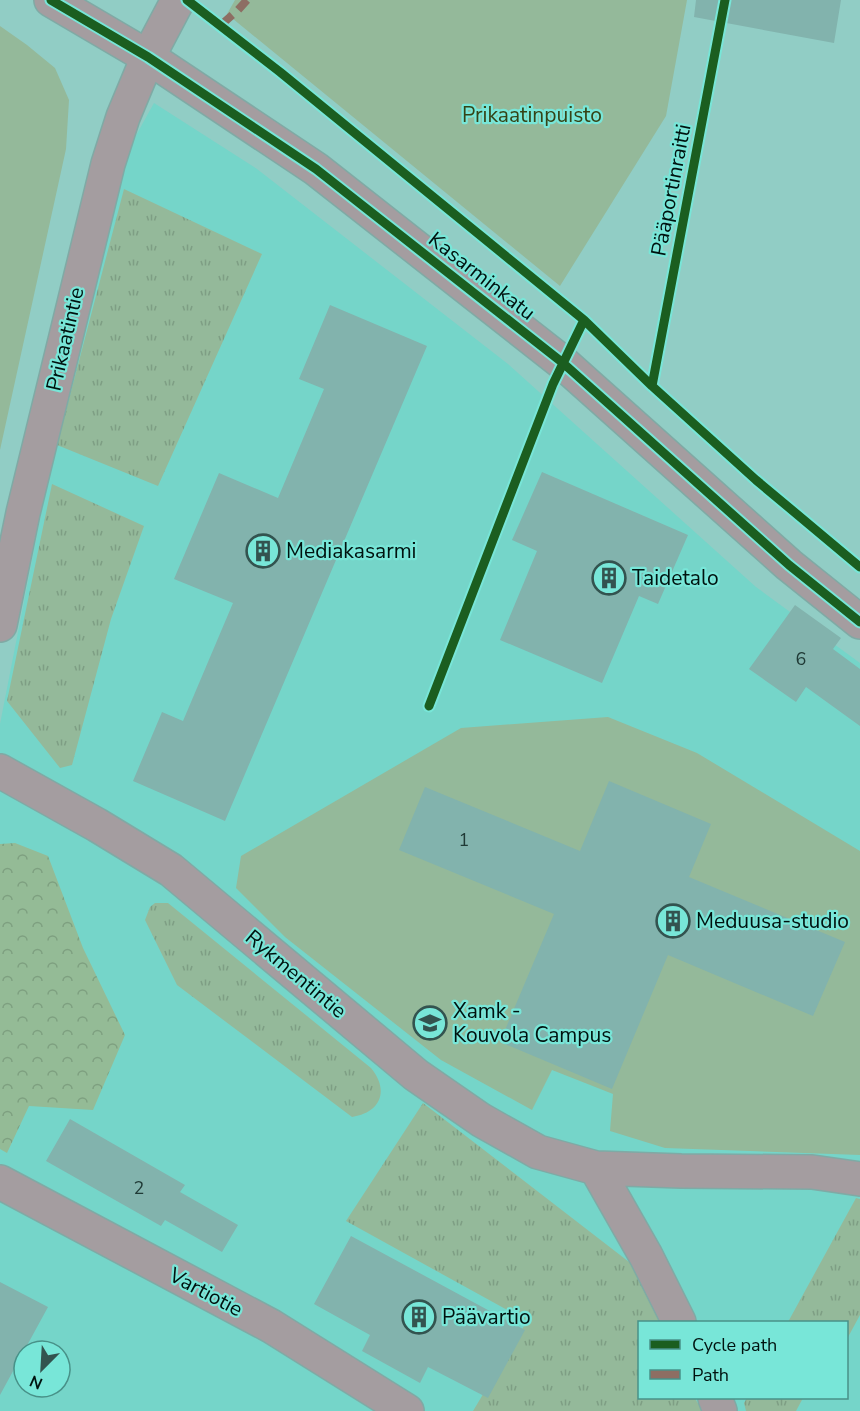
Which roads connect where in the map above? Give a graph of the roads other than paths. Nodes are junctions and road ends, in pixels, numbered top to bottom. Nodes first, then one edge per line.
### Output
1 (51, 0) edge
2 (178, 0) edge
3 (148, 57) junction
4 (860, 622) edge
5 (0, 625) edge
6 (0, 771) edge
7 (596, 1167) junction
8 (860, 1179) edge
9 (0, 1182) edge
10 (678, 1321) edge
11 (407, 1411) edge

1 - 3 street, Kasarminkatu
2 - 3 street, Prikaatintie
3 - 4 street, Kasarminkatu
3 - 5 street, Prikaatintie
6 - 7 street, Rykmentintie
7 - 8 street, Rykmentintie
7 - 10 street
9 - 11 street, Vartiotie

